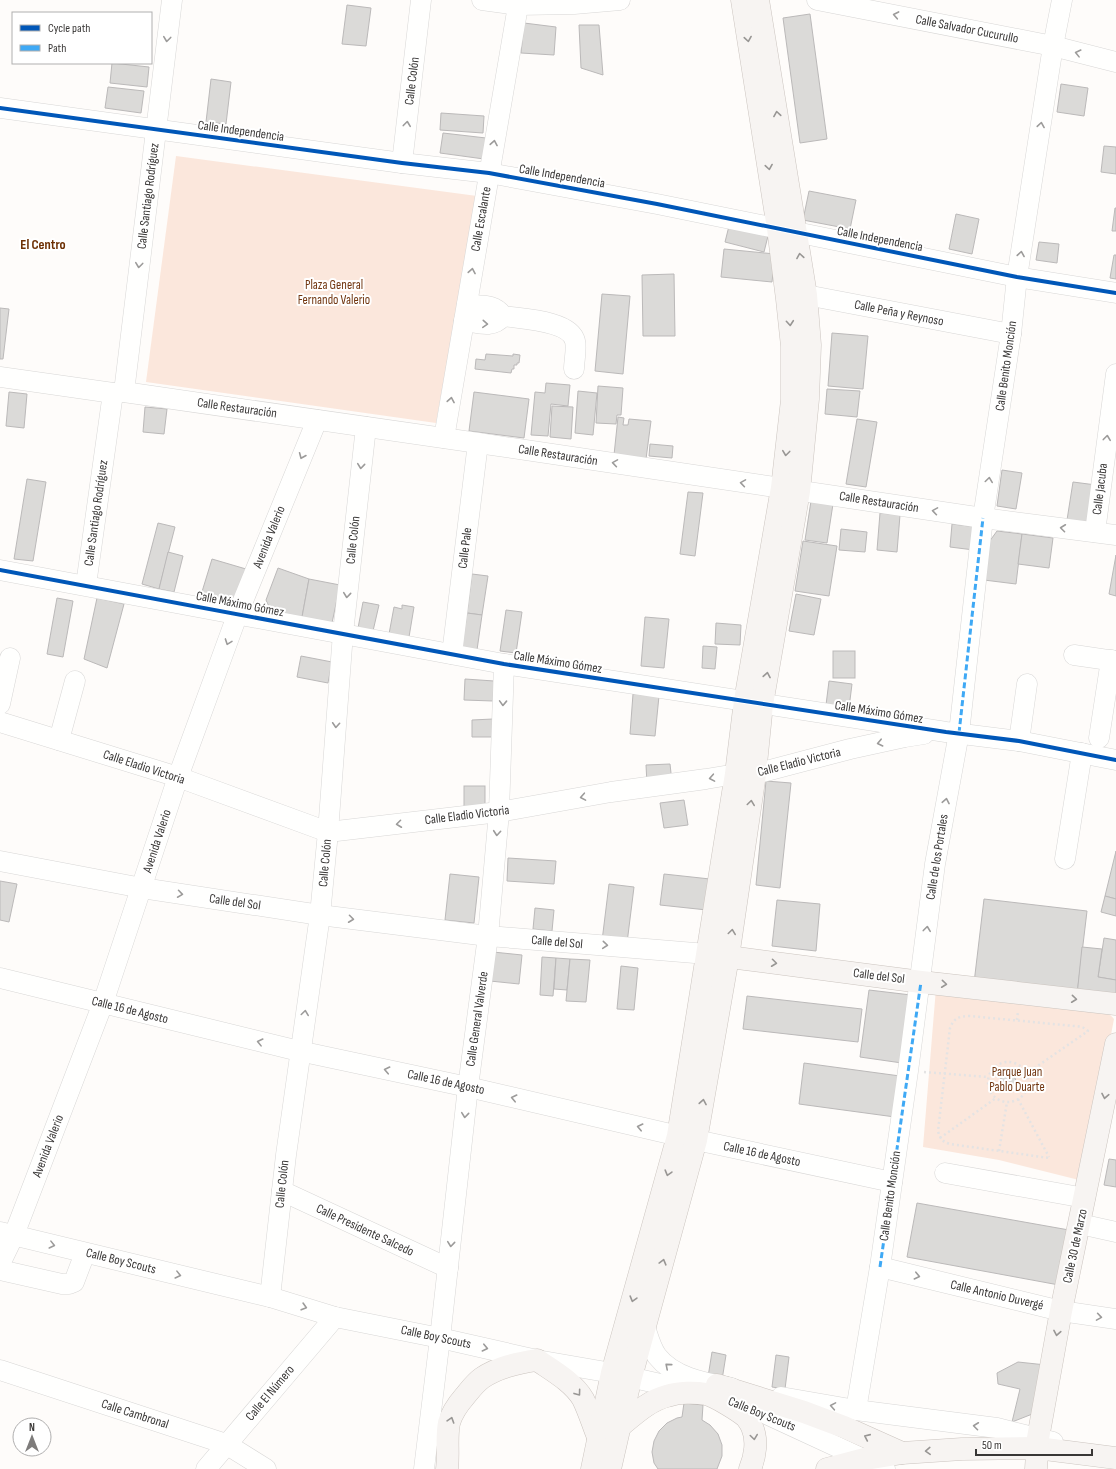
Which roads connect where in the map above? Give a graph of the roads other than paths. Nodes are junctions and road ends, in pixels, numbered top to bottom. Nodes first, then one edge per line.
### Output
1 (172, 0) edge
2 (421, 0) edge
3 (482, 0) edge
4 (620, 0) edge
5 (742, 0) edge
6 (758, 0) edge
7 (817, 0) edge
8 (1062, 0) edge
9 (518, 2) edge
10 (1053, 46) junction
11 (1116, 62) edge
12 (0, 108) edge
13 (156, 129) junction
14 (402, 163) junction
15 (489, 173) junction
16 (787, 230) junction
17 (1017, 276) junction
18 (1116, 293) edge
19 (797, 297) junction
20 (465, 313) junction
21 (1011, 334) junction
22 (574, 369) dead end
23 (1116, 374) edge
24 (0, 377) edge
25 (118, 393) junction
26 (317, 420) junction
27 (366, 427) junction
28 (444, 438) junction
29 (478, 443) junction
30 (790, 490) junction
31 (983, 518) junction
32 (1095, 532) junction
33 (1116, 535) edge
34 (0, 570) edge
35 (86, 586) junction
36 (238, 613) junction
37 (343, 633) junction
38 (452, 654) junction
39 (1074, 655) dead end
40 (10, 658) dead end
41 (1113, 661) edge
42 (504, 664) junction
43 (75, 681) dead end
44 (1027, 684) dead end
45 (754, 703) junction
46 (0, 704) edge
47 (847, 717) junction
48 (0, 722) edge
49 (952, 733) junction
50 (1099, 738) dead end
51 (59, 740) junction
52 (1019, 741) junction
53 (850, 749) junction
54 (1082, 753) junction
55 (1116, 760) edge
56 (746, 774) junction
57 (178, 777) junction
58 (499, 812) junction
59 (328, 832) junction
60 (1065, 859) dead end
61 (0, 860) edge
62 (142, 888) junction
63 (320, 915) junction
64 (488, 936) junction
65 (718, 955) junction
66 (0, 978) edge
67 (920, 982) junction
68 (103, 1003) junction
69 (1116, 1004) edge
70 (1116, 1044) edge
71 (299, 1051) junction
72 (468, 1087) junction
73 (687, 1138) junction
74 (945, 1173) dead end
75 (892, 1182) junction
76 (282, 1191) junction
77 (1085, 1198) junction
78 (1080, 1224) junction
79 (1116, 1232) edge
80 (7, 1234) edge
81 (84, 1253) junction
82 (0, 1264) edge
83 (880, 1267) junction
84 (448, 1268) junction
85 (0, 1270) edge
86 (270, 1297) junction
87 (1061, 1311) junction
88 (335, 1317) junction
89 (1116, 1319) edge
90 (645, 1327) junction
91 (440, 1338) junction
92 (537, 1360) junction
93 (0, 1370) edge
94 (621, 1375) junction
95 (712, 1390) junction
96 (856, 1410) junction
97 (619, 1427) junction
98 (598, 1437) junction
99 (1037, 1443) junction
100 (226, 1444) junction
101 (902, 1453) junction
102 (1113, 1457) edge
103 (865, 1459) junction
104 (449, 1465) edge
105 (206, 1469) edge
106 (266, 1469) edge
107 (424, 1469) edge
108 (592, 1469) edge
109 (610, 1469) edge
110 (750, 1469) edge
111 (827, 1469) edge
112 (885, 1469) edge
113 (1036, 1469) edge

1 -> 13 street, Calle Santiago Rodríguez
14 -> 2 street, Calle Colón
3 - 9 street
4 - 9 street
5 -> 16 main road
16 -> 6 main road
10 -> 7 street, Calle Salvador Cucurullo
8 - 10 street, Calle Benito Monción
15 -> 9 street, Calle Escalante
11 -> 10 street, Calle Salvador Cucurullo
17 -> 10 street, Calle Benito Monción
12 - 13 street, Calle Independencia
13 - 14 street, Calle Independencia
13 -> 25 street, Calle Santiago Rodríguez
14 - 15 street, Calle Independencia
15 - 16 street, Calle Independencia
20 -> 15 street, Calle Escalante
16 - 17 street, Calle Independencia
16 - 19 main road
17 - 18 street, Calle Independencia
17 - 21 street, Calle Benito Monción
19 - 21 street, Calle Peña y Reynoso
19 - 30 main road
20 - 22 street
28 -> 20 street, Calle Escalante
31 -> 21 street, Calle Benito Monción
32 -> 23 street, Calle Jacuba
24 - 25 street, Calle Restauración
25 - 26 street, Calle Restauración
25 - 35 street, Calle Santiago Rodríguez
26 - 27 street, Calle Restauración
26 -> 36 street, Avenida Valerio
27 - 28 street, Calle Restauración
27 -> 37 street, Calle Colón
28 - 29 street, Calle Restauración
30 -> 29 street, Calle Restauración
29 - 38 street, Calle Pale
31 -> 30 street, Calle Restauración
30 - 45 main road
32 -> 31 street, Calle Restauración
31 - 49 street, Calle Benito Monción
32 - 33 street, Calle Restauración
34 - 35 street, Calle Máximo Gómez
35 - 36 street, Calle Máximo Gómez
36 - 37 street, Calle Máximo Gómez
36 -> 57 street, Avenida Valerio
37 - 38 street, Calle Máximo Gómez
37 -> 59 street, Calle Colón
38 - 42 street, Calle Máximo Gómez
39 - 41 street
40 - 46 street
41 - 50 street
42 - 45 street, Calle Máximo Gómez
42 -> 58 street, Calle General Valverde
43 - 51 street
44 - 52 street
45 - 47 street, Calle Máximo Gómez
45 - 56 main road
47 - 49 street, Calle Máximo Gómez
47 - 53 street
48 - 51 street, Calle Eladio Victoria
49 - 52 street, Calle Máximo Gómez
49 -> 53 street, Calle Eladio Victoria
67 -> 49 street, Calle de los Portales
51 - 57 street, Calle Eladio Victoria
52 - 54 street, Calle Máximo Gómez
53 - 56 street, Calle Eladio Victoria
54 - 55 street, Calle Máximo Gómez
54 - 60 street
56 -> 58 street, Calle Eladio Victoria
56 - 65 main road
57 - 59 street, Calle Eladio Victoria
57 - 62 street, Avenida Valerio
58 -> 59 street, Calle Eladio Victoria
58 -> 64 street, Calle General Valverde
59 - 63 street, Calle Colón
61 - 62 street, Calle del Sol
62 -> 63 street, Calle del Sol
62 - 68 street, Avenida Valerio
63 -> 64 street, Calle del Sol
71 -> 63 street, Calle Colón
64 -> 65 street, Calle del Sol
64 - 72 street, Calle General Valverde
65 -> 67 main road, Calle del Sol
65 - 73 main road
66 - 68 street, Calle 16 de Agosto
67 -> 69 main road, Calle del Sol
67 - 75 street, Calle Benito Monción
71 -> 68 street, Calle 16 de Agosto
68 - 80 street, Avenida Valerio
70 -> 77 main road, Calle 30 de Marzo
72 -> 71 street, Calle 16 de Agosto
71 - 76 street, Calle Colón
73 -> 72 street, Calle 16 de Agosto
72 -> 84 street, Calle General Valverde
73 - 75 street, Calle 16 de Agosto
90 -> 73 main road
73 -> 94 main road
74 - 77 street
75 - 83 street, Calle Benito Monción
76 - 84 street, Calle Presidente Salcedo
76 - 86 street, Calle Colón
77 - 78 main road, Calle 30 de Marzo
78 - 79 street
78 - 87 main road, Calle 30 de Marzo
80 -> 81 street, Calle Boy Scouts
80 - 82 street, Avenida Valerio
81 - 85 street
81 -> 86 street, Calle Boy Scouts
83 -> 87 street, Calle Antonio Duvergé
83 - 96 street, Calle Benito Monción
84 - 91 street, Calle General Valverde
86 -> 88 street, Calle Boy Scouts
87 -> 89 street, Calle Antonio Duvergé
87 -> 99 main road, Calle 30 de Marzo
88 - 91 street, Calle Boy Scouts
88 - 100 street, Calle El Número
90 - 94 main road
95 -> 90 street, Calle Boy Scouts
91 -> 92 street, Calle Boy Scouts
91 - 107 street, Calle General Valverde
92 - 94 street, Calle Boy Scouts
92 -> 98 main road
104 -> 92 main road
93 - 100 street, Calle Cambronal
94 - 95 street, Calle Boy Scouts
94 - 97 main road
94 - 98 main road
96 -> 95 street, Calle Boy Scouts
95 - 97 main road
101 -> 95 main road
95 - 103 street, Calle Boy Scouts
95 -> 110 main road
99 -> 96 street, Calle Boy Scouts
97 - 109 main road
98 - 108 main road
99 -> 101 main road
99 - 102 main road
99 - 113 main road, Calle 30 de Marzo
100 - 105 street, Calle El Número
100 - 106 street, Calle Cambronal
101 - 103 main road
103 - 111 main road
103 - 112 street, Calle Boy Scouts

